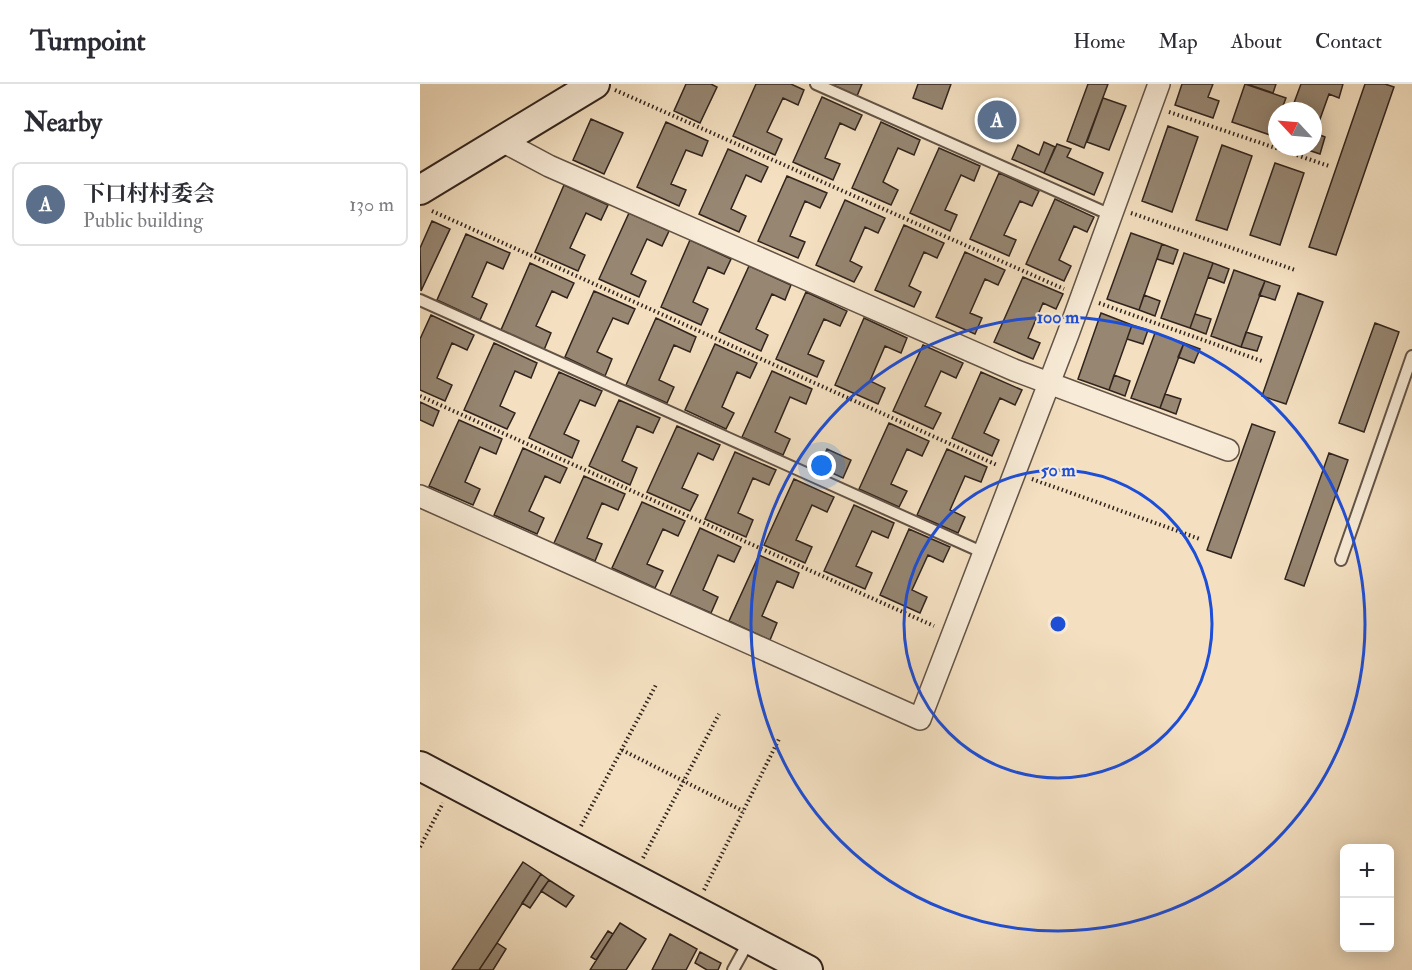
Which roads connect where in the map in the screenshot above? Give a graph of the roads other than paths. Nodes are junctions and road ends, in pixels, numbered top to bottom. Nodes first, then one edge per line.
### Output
1 (816, 84) edge
2 (1160, 84) edge
3 (604, 86) edge
4 (502, 141) junction
5 (424, 200) edge
6 (1113, 211) junction
7 (420, 300) edge
8 (1412, 356) edge
9 (1049, 383) junction
10 (1228, 450) dead end
11 (420, 496) edge
12 (984, 553) junction
13 (1341, 560) dead end
14 (420, 766) edge
15 (750, 939) junction
16 (733, 970) edge
17 (808, 970) edge

1 - 6 lane
2 - 6 street
3 - 4 street
4 - 5 street
4 - 9 street
6 - 9 street
7 - 12 lane
8 - 13 lane
9 - 10 street
9 - 12 street
11 - 12 street
14 - 15 street
15 - 16 lane
15 - 17 street

